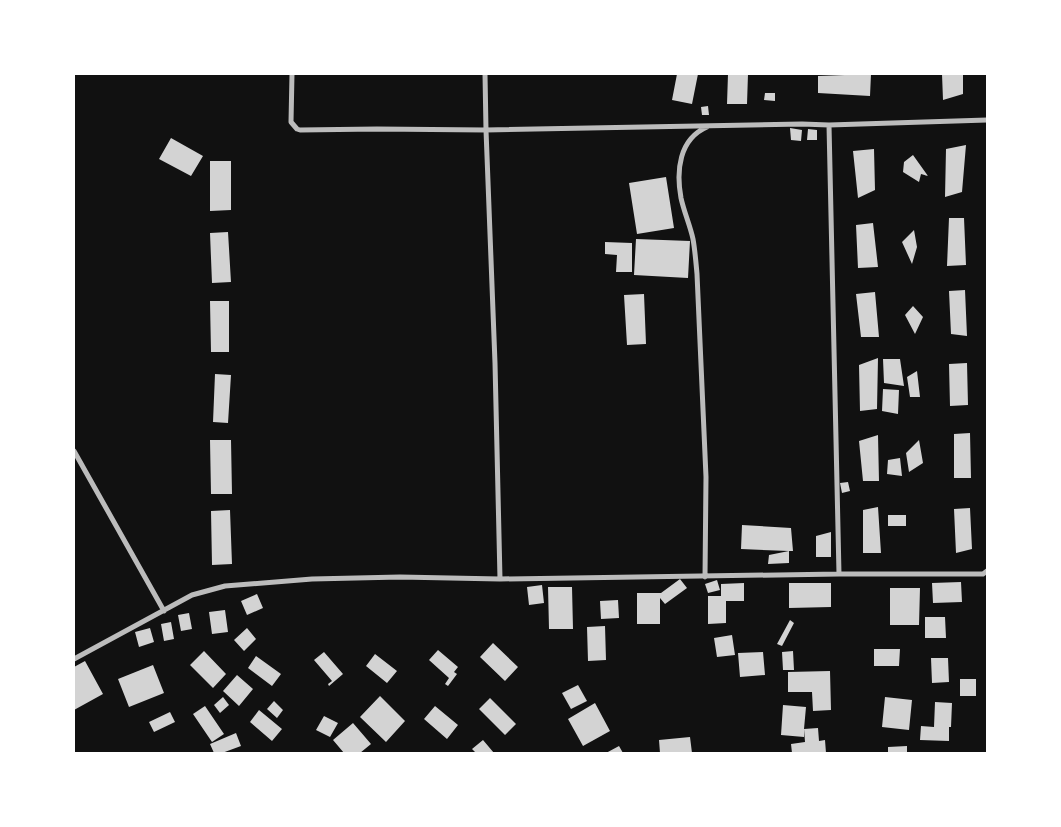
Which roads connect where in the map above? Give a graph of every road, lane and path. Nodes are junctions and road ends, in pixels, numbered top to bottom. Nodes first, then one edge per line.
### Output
1 (292, 74) edge
2 (485, 74) edge
3 (987, 120) edge
4 (829, 125) junction
5 (710, 126) junction
6 (486, 130) junction
7 (74, 450) edge
8 (987, 571) edge
9 (839, 574) junction
10 (705, 577) junction
11 (500, 579) junction
12 (164, 611) junction
13 (74, 659) edge

1 - 6 street
2 - 6 street
3 - 4 street
4 - 5 street
4 - 9 street
5 - 6 street
5 - 10 street
6 - 11 street
7 - 12 street
8 - 9 street
9 - 10 street
10 - 11 street
11 - 12 street
12 - 13 street

